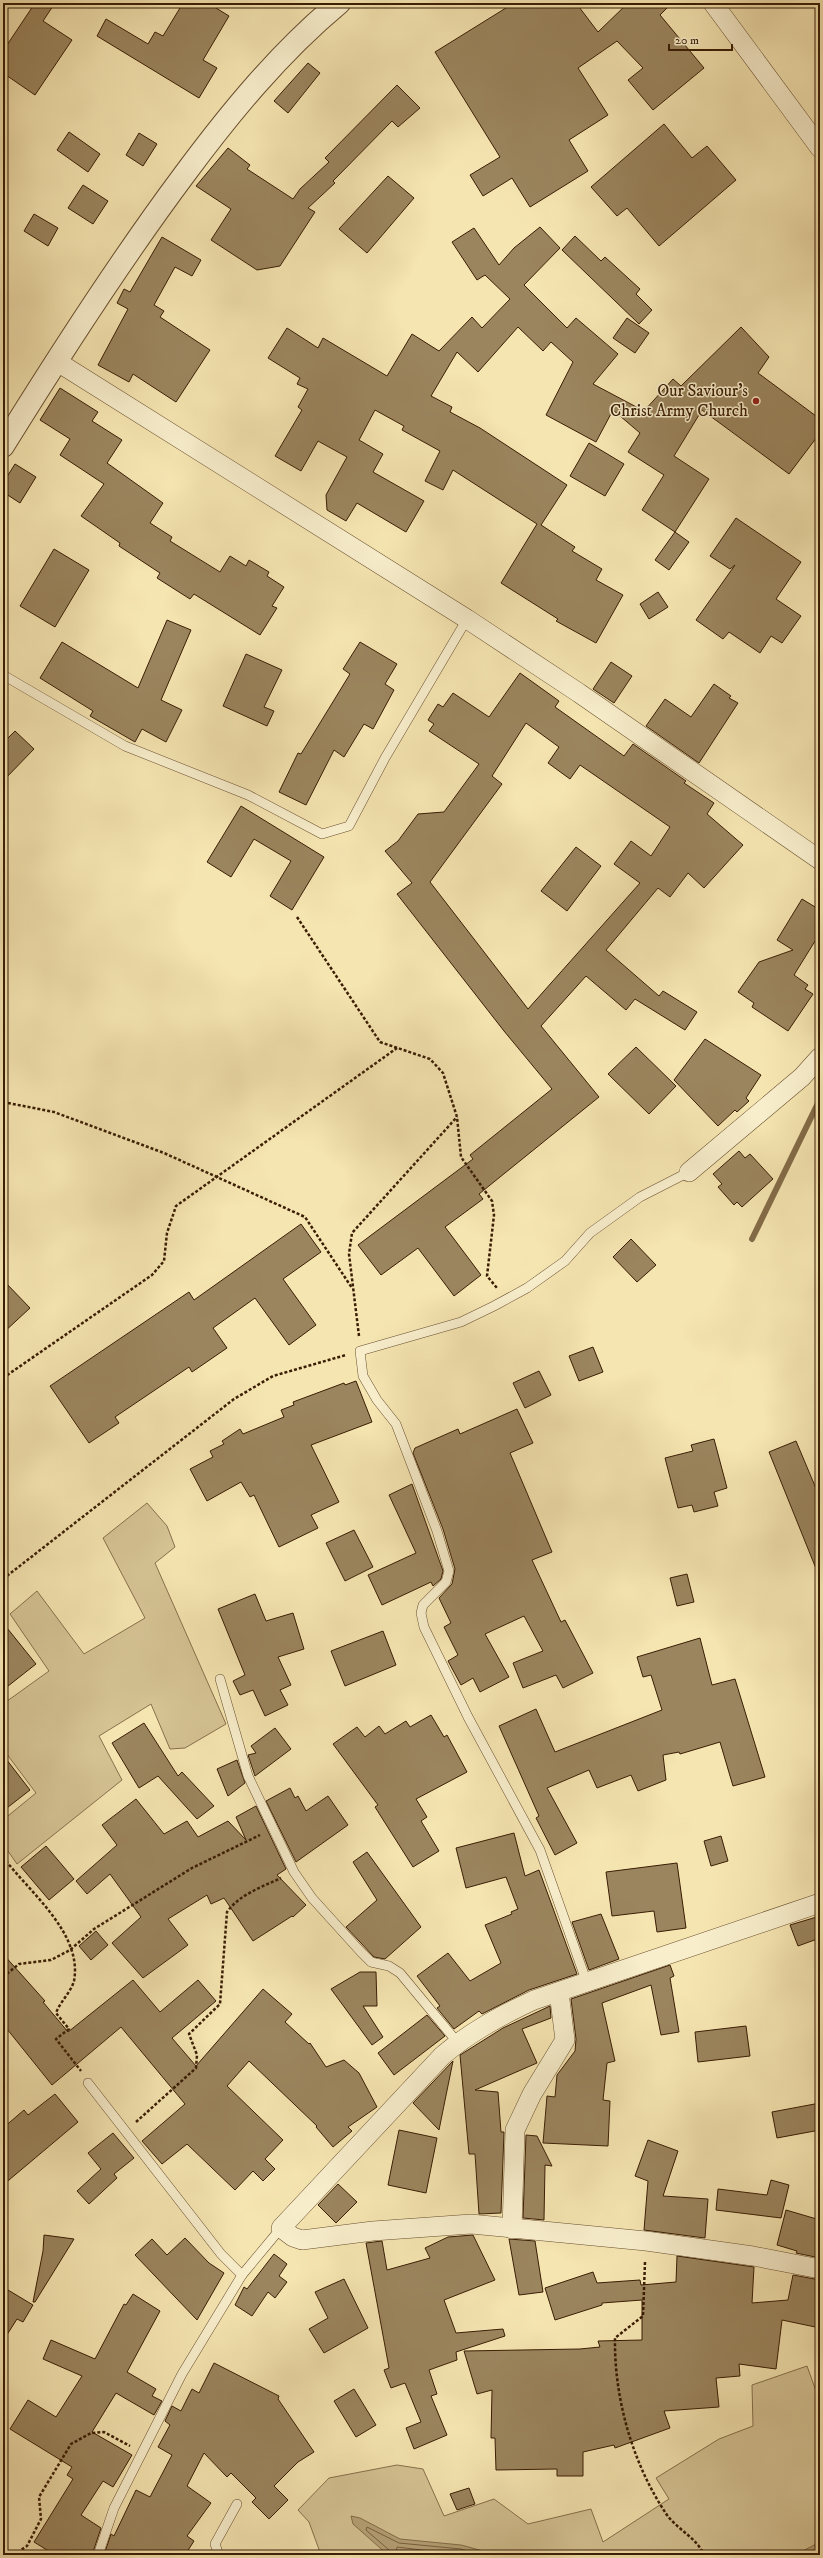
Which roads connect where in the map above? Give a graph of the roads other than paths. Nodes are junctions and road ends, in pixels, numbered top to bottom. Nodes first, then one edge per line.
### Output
1 (339, 3) edge
2 (713, 3) edge
3 (820, 148) edge
4 (56, 362) junction
5 (3, 446) edge
6 (467, 619) junction
7 (3, 675) edge
8 (820, 860) edge
9 (820, 1057) edge
10 (689, 1172) joint
11 (220, 1679) dead end
12 (820, 1903) edge
13 (587, 1983) junction
14 (559, 1992) junction
15 (458, 2043) junction
16 (88, 2083) road end
17 (281, 2228) junction
18 (512, 2229) junction
19 (820, 2269) edge
20 (242, 2275) junction
21 (237, 2504) dead end
22 (98, 2555) edge
23 (219, 2555) edge

1 - 4 street
2 - 3 street
4 - 5 street
4 - 6 street
6 - 7 lane
6 - 8 street
9 - 10 street
10 - 13 lane
11 - 15 lane
12 - 13 street
13 - 14 street
14 - 15 street
14 - 18 street
15 - 17 street
16 - 20 lane
17 - 18 street
17 - 20 lane
18 - 19 street
20 - 22 lane
21 - 23 lane

